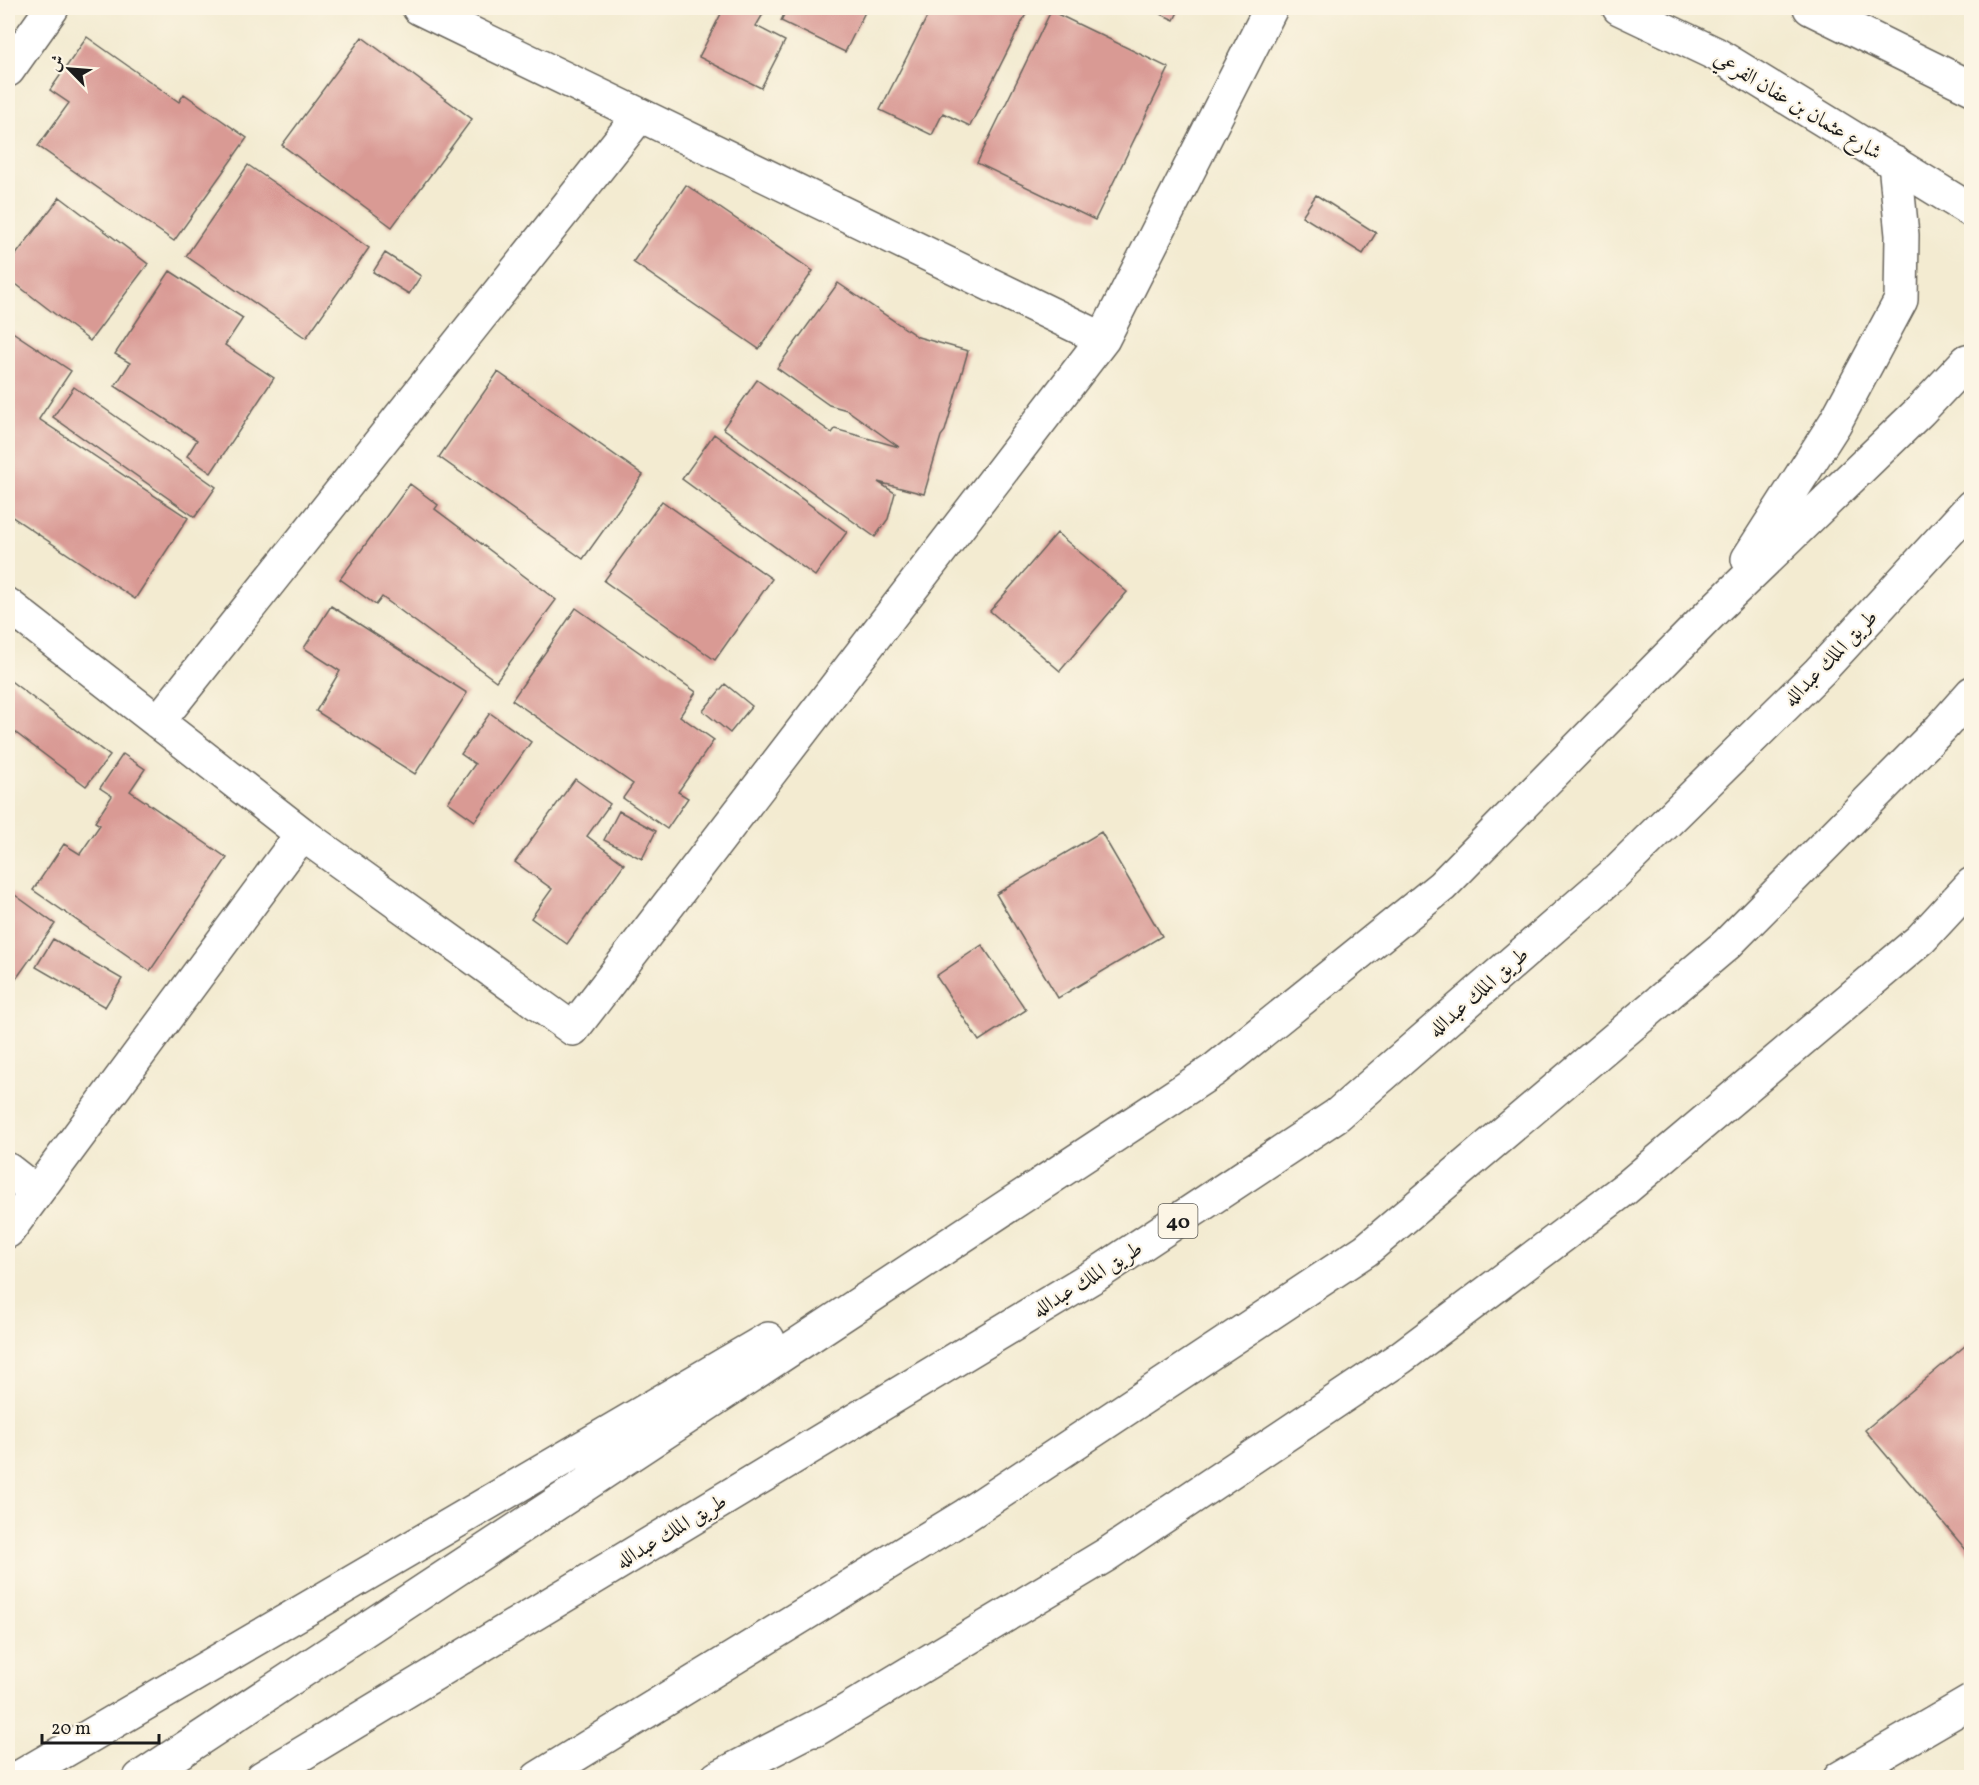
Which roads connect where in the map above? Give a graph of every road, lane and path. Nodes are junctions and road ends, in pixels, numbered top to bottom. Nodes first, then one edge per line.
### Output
1 (52, 8) edge
2 (419, 8) edge
3 (1271, 8) edge
4 (1619, 8) edge
5 (1810, 8) edge
6 (8, 70) edge
7 (1971, 88) edge
8 (640, 115) junction
9 (1895, 163) junction
10 (1971, 211) edge
11 (1103, 339) junction
12 (1971, 360) edge
13 (1971, 506) edge
14 (8, 605) edge
15 (1718, 606) junction
16 (1971, 693) edge
17 (158, 722) junction
18 (302, 834) junction
19 (1971, 884) edge
20 (1093, 1149) junction
21 (8, 1170) edge
22 (36, 1192) junction
23 (8, 1230) edge
24 (1971, 1701) edge
25 (840, 1715) junction
26 (18, 1778) edge
27 (140, 1778) edge
28 (262, 1778) edge
29 (538, 1778) edge
30 (717, 1778) edge
31 (736, 1778) edge
32 (1840, 1778) edge

1 - 6 main road
2 - 8 main road
3 - 11 main road
4 - 9 main road, شارع عثمان بن عفان الفرعي
5 - 7 main road
8 - 11 main road
8 - 17 main road
9 - 10 main road, شارع عثمان بن عفان الفرعي
9 - 15 main road
11 - 18 main road
12 - 15 main road
13 - 28 main road, طريق الملك عبدالله / 40
14 - 17 main road
15 - 20 main road
16 - 29 main road
17 - 18 main road
18 - 22 main road
19 - 25 main road
20 - 26 main road
20 - 27 main road
21 - 22 main road
22 - 23 main road
24 - 32 main road
25 - 30 main road
25 - 31 main road

